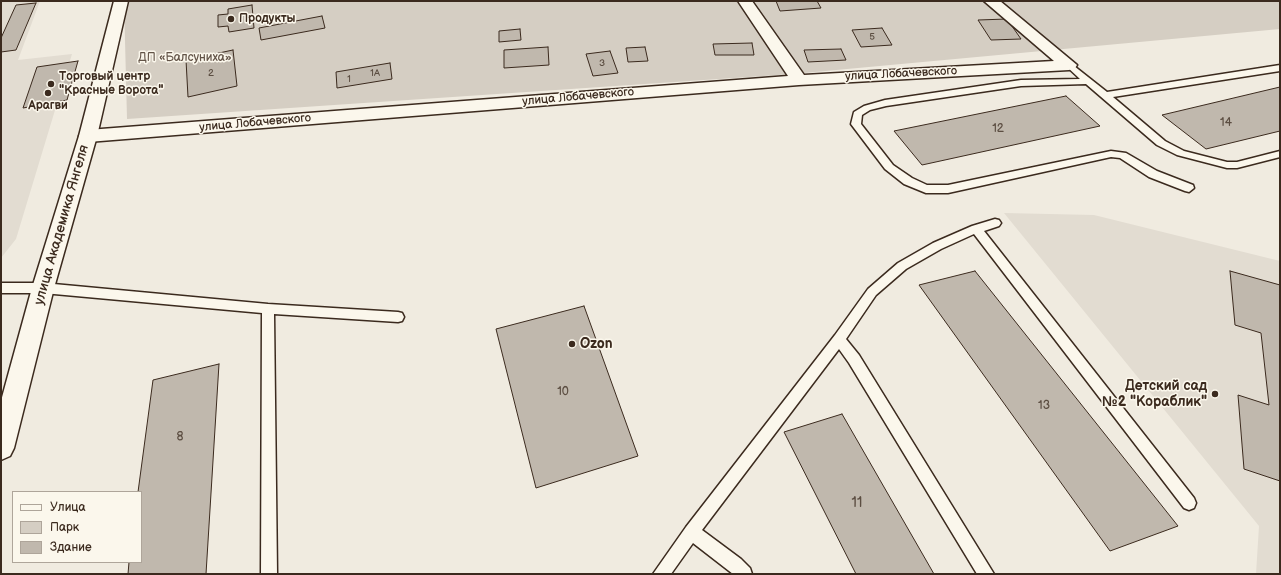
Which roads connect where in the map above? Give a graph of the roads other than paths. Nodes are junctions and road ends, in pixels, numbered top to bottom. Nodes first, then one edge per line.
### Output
1 (121, 1) edge
2 (745, 1) edge
3 (992, 1) edge
4 (1069, 65) junction
5 (1280, 68) edge
6 (799, 80) junction
7 (1089, 81) junction
8 (1105, 95) junction
9 (88, 136) junction
10 (1280, 154) edge
11 (1189, 188) dead end
12 (995, 223) dead end
13 (976, 229) junction
14 (1, 288) edge
15 (43, 288) junction
16 (268, 309) junction
17 (398, 317) dead end
18 (839, 338) junction
19 (1, 448) edge
20 (1189, 503) dead end
21 (691, 532) junction
22 (269, 574) edge
23 (661, 574) edge
24 (744, 574) edge
25 (986, 574) edge

1 - 9 street, улица Академика Янгеля
2 - 6 street
3 - 4 street
4 - 6 street, улица Лобачевского
4 - 7 lane
5 - 8 lane
6 - 9 street, улица Лобачевского
7 - 8 lane
7 - 11 lane
8 - 10 lane
9 - 15 street, улица Академика Янгеля
12 - 13 lane
13 - 18 lane
13 - 20 lane
14 - 15 lane
15 - 16 lane
15 - 19 street, улица Академика Янгеля
16 - 17 lane
16 - 22 lane
18 - 21 lane
18 - 25 lane
21 - 23 lane
21 - 24 lane

